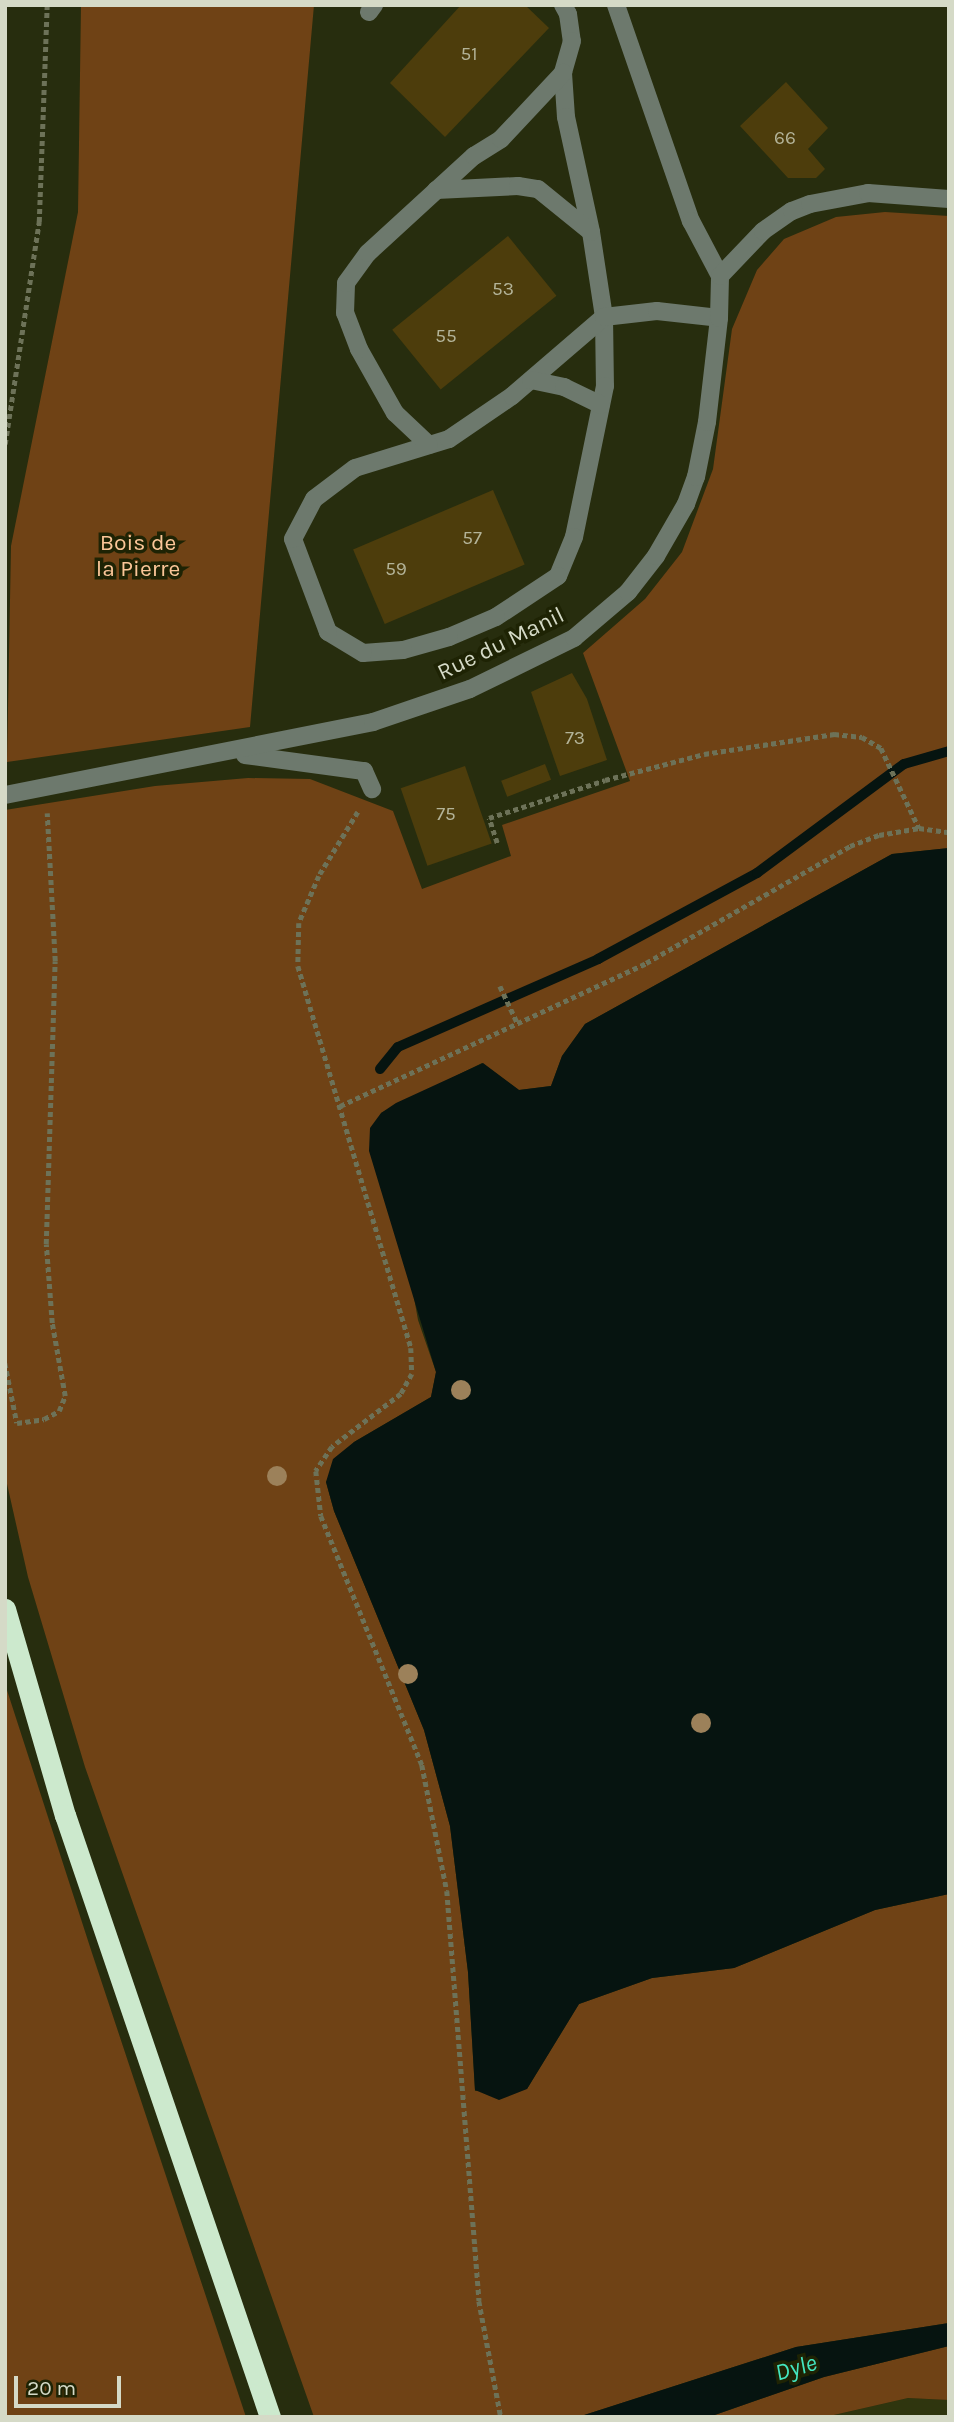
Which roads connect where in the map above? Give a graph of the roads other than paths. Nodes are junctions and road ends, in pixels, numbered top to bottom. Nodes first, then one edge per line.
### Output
1 (563, 5) edge
2 (616, 5) edge
3 (563, 73) junction
4 (436, 190) junction
5 (949, 199) edge
6 (591, 232) junction
7 (720, 276) junction
8 (604, 317) junction
9 (719, 318) junction
10 (531, 380) junction
11 (601, 405) junction
12 (429, 445) junction
13 (229, 752) junction
14 (372, 789) road end
15 (5, 795) edge
16 (5, 1609) edge
17 (270, 2417) edge

1 - 3 street
2 - 7 street
3 - 4 street
3 - 6 street
4 - 6 street
4 - 12 street
5 - 7 street
6 - 8 street
7 - 9 street, Rue du Manil
8 - 9 street
8 - 10 street
8 - 11 street
9 - 13 street, Rue du Manil
10 - 11 street
10 - 12 street
11 - 12 street
13 - 14 street
13 - 15 street, Rue du Manil
16 - 17 highway

